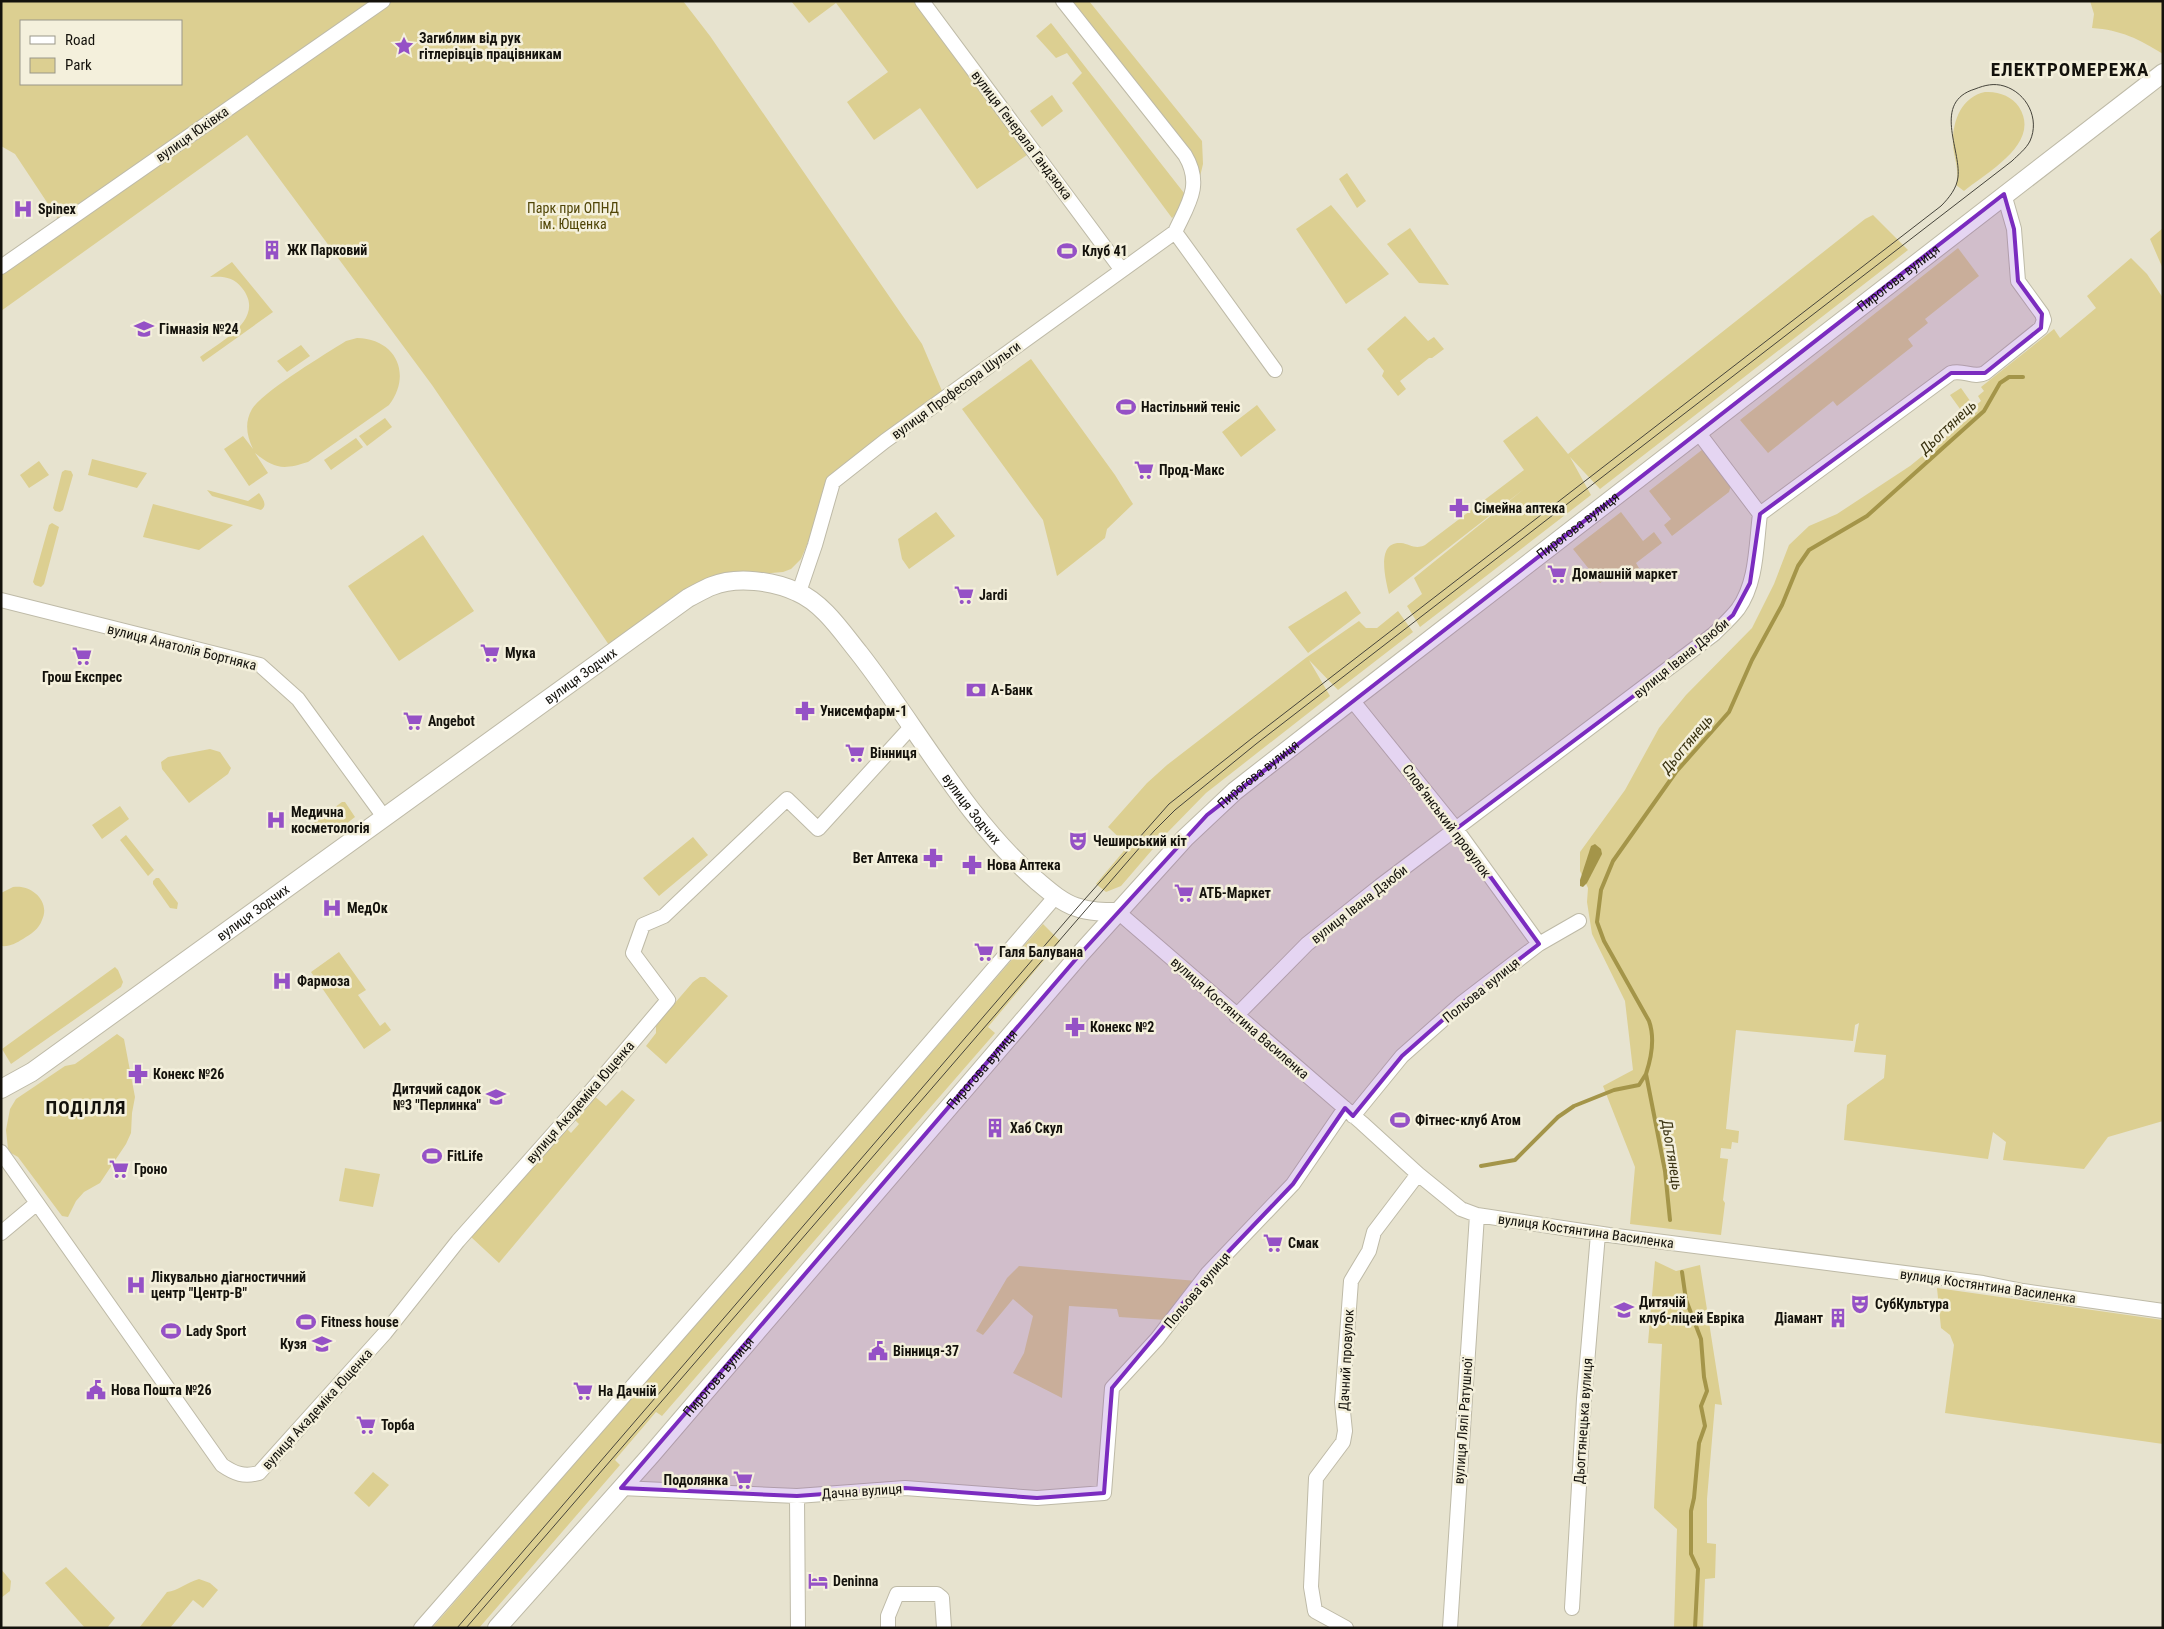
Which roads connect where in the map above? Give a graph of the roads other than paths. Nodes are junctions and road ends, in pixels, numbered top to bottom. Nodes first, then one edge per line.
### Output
1 (384, 1) edge
2 (922, 1) edge
3 (1063, 1) edge
4 (2163, 73) edge
5 (2004, 194) junction
6 (1175, 232) junction
7 (1, 267) edge
8 (1121, 269) junction
9 (1275, 370) dead end
10 (1698, 432) junction
11 (1760, 514) junction
12 (798, 592) junction
13 (1, 600) edge
14 (1352, 700) junction
15 (912, 726) junction
16 (384, 817) junction
17 (1456, 829) junction
18 (1056, 896) junction
19 (1118, 912) junction
20 (1579, 921) dead end
21 (1539, 944) junction
22 (1236, 1016) junction
23 (1, 1089) edge
24 (1349, 1112) junction
25 (1, 1152) edge
26 (1418, 1174) junction
27 (36, 1203) junction
28 (1476, 1215) junction
29 (1, 1233) edge
30 (1598, 1234) junction
31 (2163, 1311) edge
32 (620, 1488) junction
33 (1104, 1493) joint
34 (797, 1496) junction
35 (1572, 1608) dead end
36 (421, 1628) edge
37 (497, 1628) edge
38 (798, 1628) edge
39 (888, 1628) edge
40 (944, 1628) edge
41 (1346, 1628) edge
42 (1450, 1628) edge

1 - 7 street, вулиця Юківка
2 - 8 street, вулиця Генерала Гандзюка
3 - 6 street
4 - 5 main road, Пирогова вулиця
5 - 10 main road, Пирогова вулиця
5 - 11 street
6 - 8 street, вулиця Професора Шульги
6 - 9 street
8 - 12 street, вулиця Професора Шульги
10 - 11 street
10 - 14 main road, Пирогова вулиця
11 - 17 street, вулиця Івана Дзюби
12 - 15 main road, вулиця Зодчих
12 - 16 main road, вулиця Зодчих
13 - 16 street, вулиця Анатолія Бортняка
14 - 17 street, Словʼянський провулок
14 - 19 main road, Пирогова вулиця
15 - 18 main road, вулиця Зодчих
15 - 27 street, вулиця Академіка Ющенка
16 - 23 main road, вулиця Зодчих
17 - 21 street, Словʼянський провулок
17 - 22 street, вулиця Івана Дзюби
18 - 19 main road, вулиця Зодчих
18 - 36 street
19 - 22 street, вулиця Костянтина Василенка
19 - 32 main road, Пирогова вулиця
20 - 21 street, Польова вулиця
21 - 24 street, Польова вулиця
22 - 24 street, вулиця Костянтина Василенка
24 - 26 street, вулиця Костянтина Василенка
24 - 33 street, Польова вулиця
25 - 27 street, вулиця Академіка Ющенка
26 - 28 street, вулиця Костянтина Василенка
26 - 41 street, Дачний провулок
27 - 29 street
28 - 30 street, вулиця Костянтина Василенка
28 - 42 street, вулиця Лялі Ратушної
30 - 31 street, вулиця Костянтина Василенка
30 - 35 street, Дьогтянецька вулиця
32 - 34 street, Дачна вулиця
32 - 37 main road, Пирогова вулиця
33 - 34 street, Дачна вулиця
34 - 38 street
39 - 40 street

